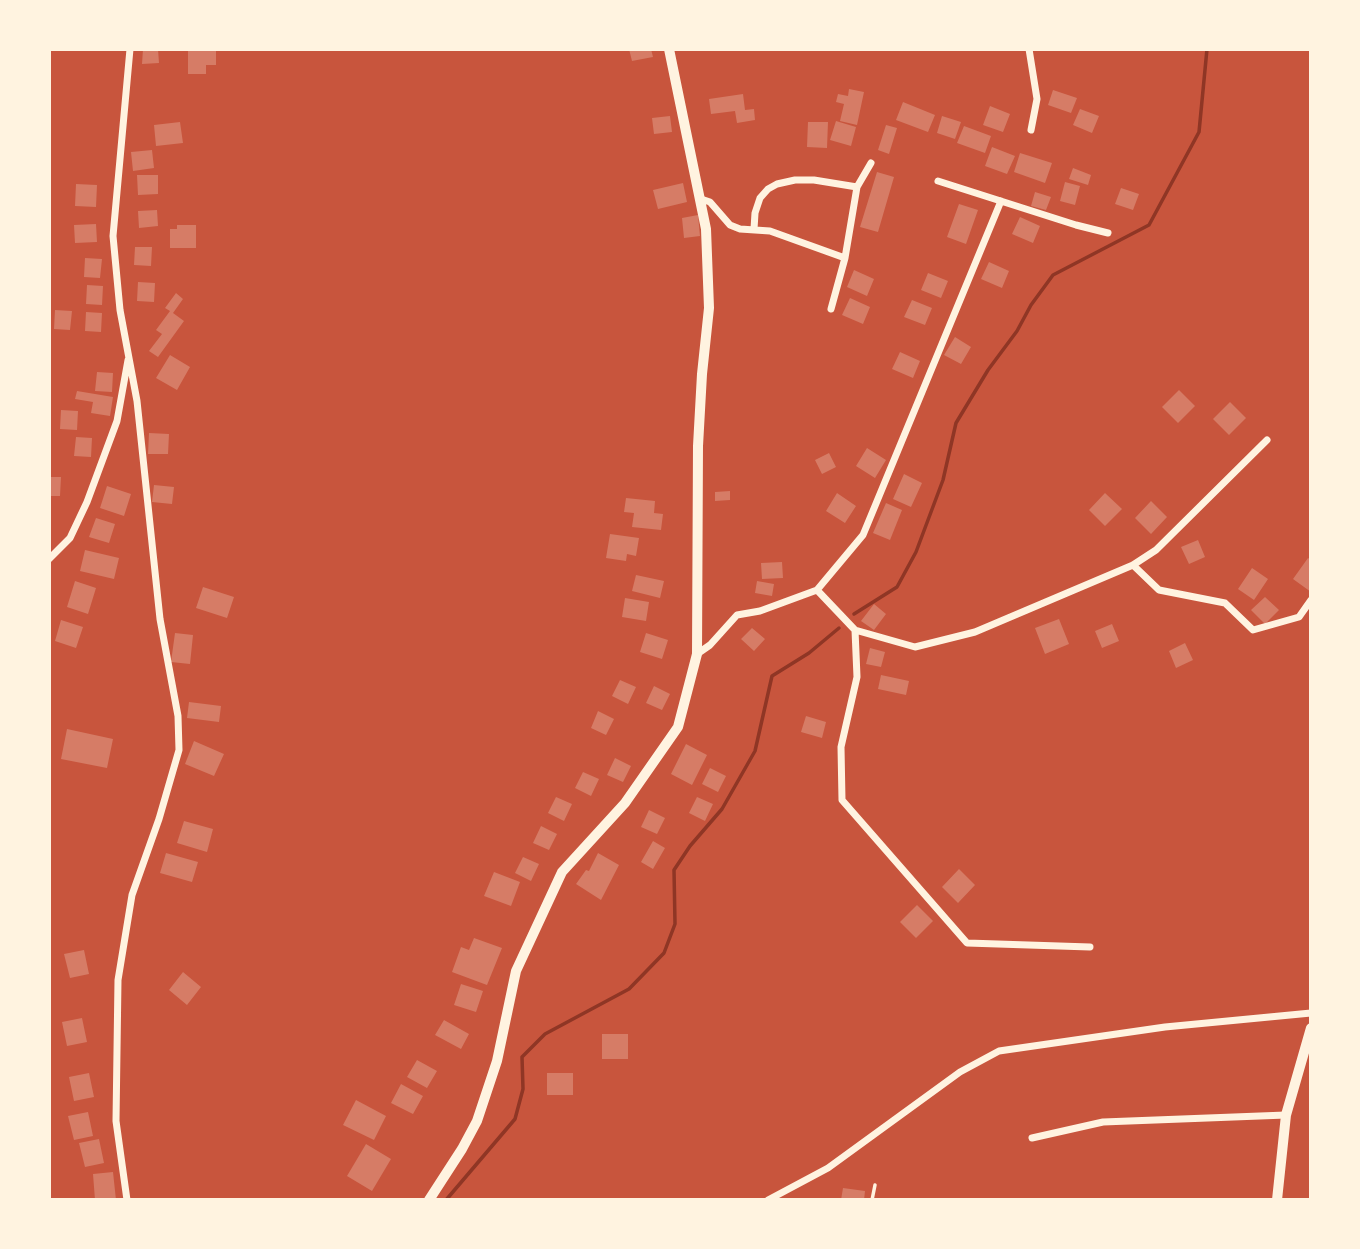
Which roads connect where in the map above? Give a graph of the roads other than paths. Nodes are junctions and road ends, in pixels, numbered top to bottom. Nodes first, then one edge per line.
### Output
1 (130, 49) edge
2 (669, 49) edge
3 (1029, 49) edge
4 (1031, 130) dead end
5 (870, 163) dead end
6 (938, 181) dead end
7 (857, 187) junction
8 (701, 200) junction
9 (1000, 201) junction
10 (754, 229) junction
11 (1108, 233) dead end
12 (845, 258) junction
13 (831, 309) dead end
14 (128, 356) junction
15 (1267, 440) dead end
16 (49, 559) edge
17 (1133, 565) junction
18 (817, 590) junction
19 (1311, 600) edge
20 (855, 630) junction
21 (697, 654) junction
22 (1090, 947) dead end
23 (1311, 1013) edge
24 (1311, 1028) edge
25 (1286, 1115) junction
26 (1032, 1138) dead end
27 (875, 1185) dead end
28 (127, 1200) edge
29 (429, 1200) edge
30 (768, 1200) edge
31 (872, 1200) edge
32 (1277, 1200) edge

1 - 14 street
2 - 8 street
3 - 4 street
5 - 7 street
6 - 9 street
7 - 10 street
7 - 12 street
8 - 10 street
8 - 21 street
9 - 11 street
9 - 18 street
10 - 12 street
12 - 13 street
14 - 16 street
14 - 28 street
15 - 17 street
17 - 19 street
17 - 20 street
18 - 20 street
18 - 21 street
20 - 22 street
21 - 29 street
23 - 30 street
24 - 25 street
25 - 26 street
25 - 32 street
27 - 31 lane

